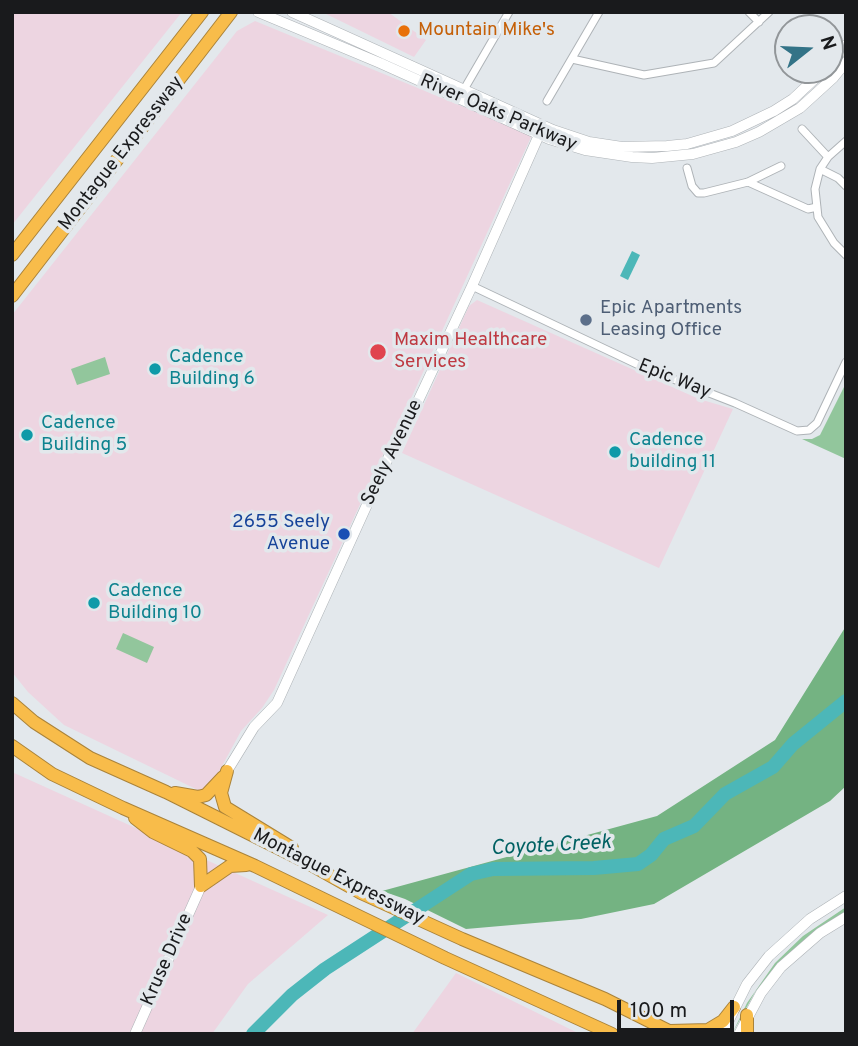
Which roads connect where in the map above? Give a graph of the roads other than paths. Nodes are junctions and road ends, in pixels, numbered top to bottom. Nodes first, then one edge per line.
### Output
1 (202, 12) edge
2 (231, 12) edge
3 (258, 12) edge
4 (292, 12) edge
5 (509, 12) edge
6 (599, 12) edge
7 (750, 12) edge
8 (769, 12) edge
9 (759, 22) junction
10 (335, 44) junction
11 (572, 59) junction
12 (393, 60) junction
13 (846, 62) edge
14 (809, 84) edge
15 (461, 94) junction
16 (547, 100) dead end
17 (802, 129) dead end
18 (541, 130) junction
19 (846, 141) edge
20 (828, 157) junction
21 (781, 166) dead end
22 (687, 168) dead end
23 (820, 169) junction
24 (748, 182) junction
25 (846, 186) edge
26 (817, 207) junction
27 (12, 255) edge
28 (846, 255) edge
29 (472, 286) junction
30 (12, 296) edge
31 (846, 362) edge
32 (12, 703) edge
33 (12, 746) edge
34 (227, 771) junction
35 (166, 792) junction
36 (123, 808) junction
37 (306, 862) junction
38 (255, 866) junction
39 (201, 886) junction
40 (846, 896) edge
41 (846, 917) edge
42 (734, 1007) junction
43 (747, 1015) junction
44 (672, 1033) edge
45 (135, 1034) edge
46 (612, 1034) edge
47 (722, 1034) edge
48 (739, 1034) edge
49 (747, 1034) edge

1 - 27 highway, Montague Expressway
2 - 30 highway, Montague Expressway
3 - 10 street, River Oaks Parkway
4 - 12 street, River Oaks Parkway
5 - 15 street
6 - 11 street
7 - 9 street
8 - 9 street
9 - 11 street
10 - 12 street
10 - 15 street, River Oaks Parkway
11 - 16 street
12 - 15 street, River Oaks Parkway
13 - 18 street, River Oaks Parkway
14 - 18 street, River Oaks Parkway
15 - 18 street, River Oaks Parkway
17 - 20 street
18 - 29 street, Seely Avenue
19 - 20 street
20 - 23 street
21 - 24 street
22 - 24 street
23 - 25 street
23 - 26 street
24 - 26 street
26 - 28 street
29 - 31 street, Epic Way
29 - 34 street, Seely Avenue
32 - 35 highway, Montague Expressway
33 - 36 highway, Montague Expressway
34 - 35 highway
34 - 37 highway
35 - 37 highway, Montague Expressway
36 - 38 highway, Montague Expressway
36 - 39 highway
37 - 44 highway, Montague Expressway
38 - 39 highway
38 - 46 highway, Montague Expressway
39 - 45 street, Kruse Drive
40 - 42 street
41 - 43 street
42 - 44 highway
42 - 47 street
43 - 48 street
43 - 49 highway

